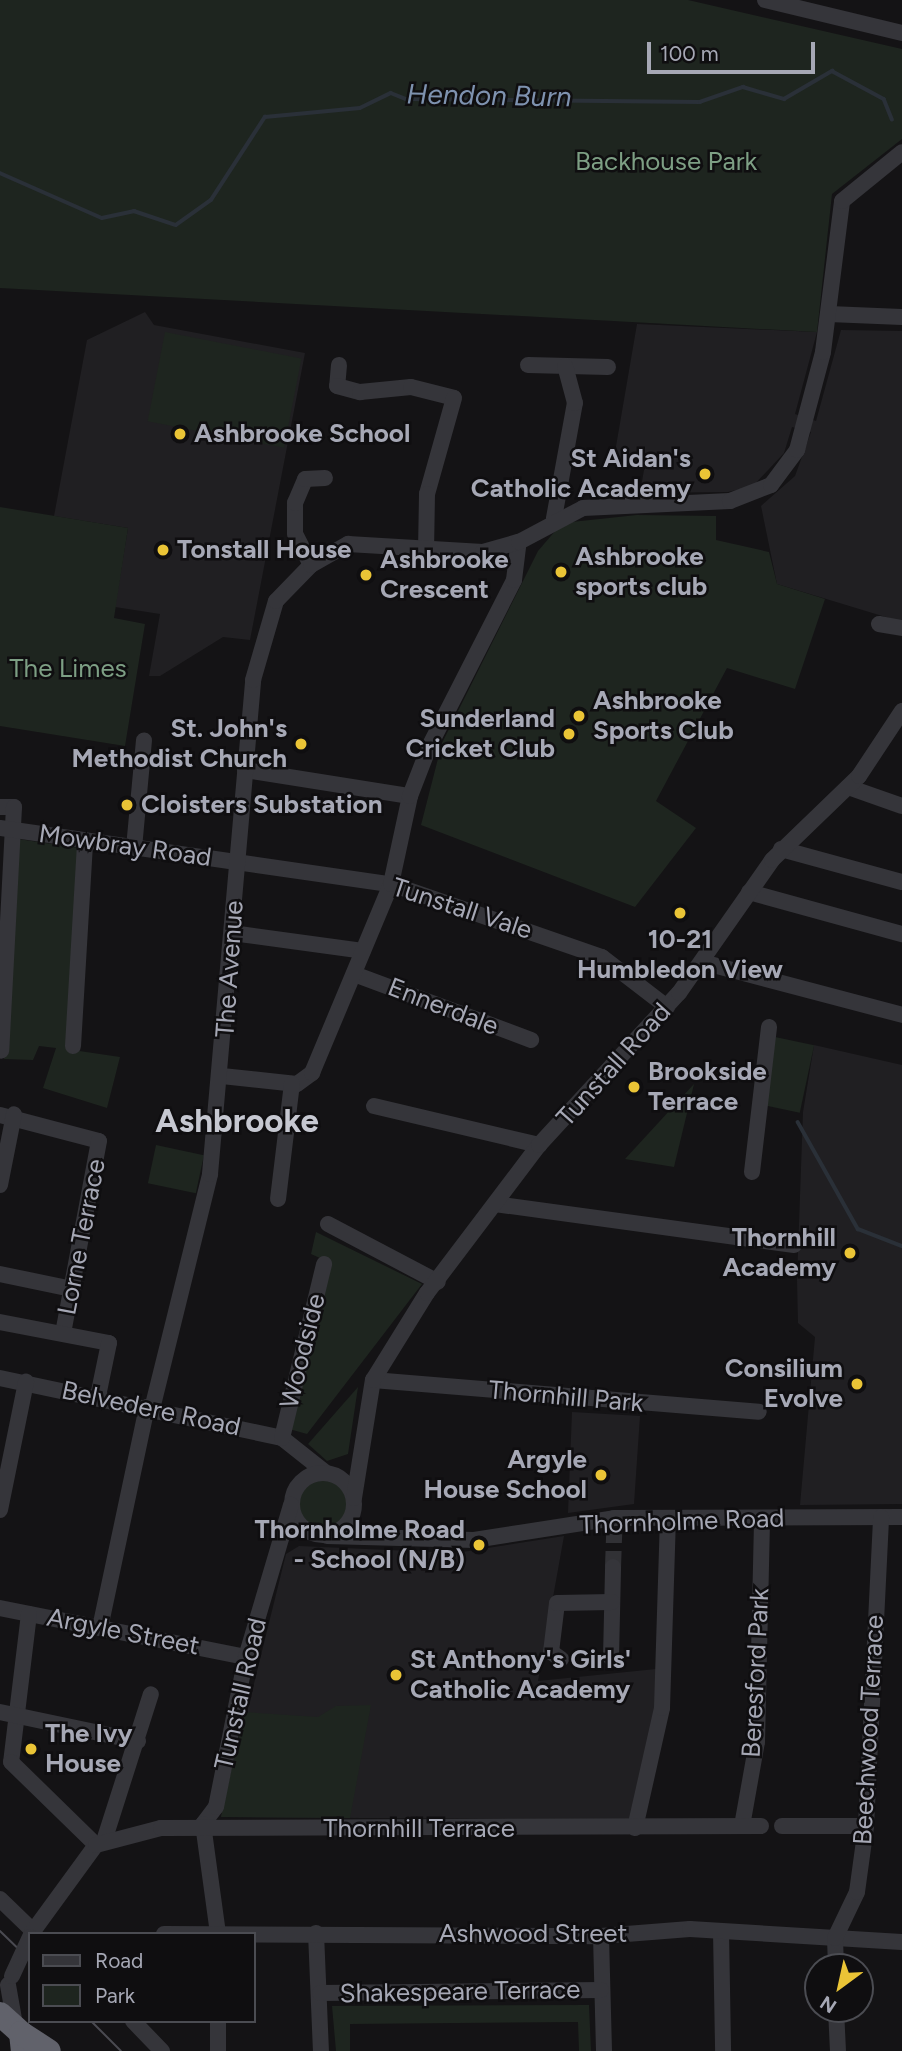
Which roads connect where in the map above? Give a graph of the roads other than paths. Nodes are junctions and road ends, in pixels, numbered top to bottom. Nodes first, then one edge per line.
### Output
1 (765, 0) edge
2 (902, 33) edge
3 (902, 152) edge
4 (830, 314) junction
5 (902, 317) edge
6 (339, 365) dead end
7 (528, 365) dead end
8 (565, 366) junction
9 (608, 367) dead end
10 (325, 478) dead end
11 (554, 518) junction
12 (519, 542) junction
13 (426, 550) junction
14 (312, 565) junction
15 (879, 624) dead end
16 (902, 628) edge
17 (902, 711) edge
18 (144, 740) dead end
19 (245, 770) junction
20 (848, 787) junction
21 (410, 796) junction
22 (902, 806) edge
23 (0, 807) edge
24 (6, 829) edge
25 (85, 841) junction
26 (134, 848) junction
27 (781, 849) junction
28 (237, 862) junction
29 (902, 882) edge
30 (391, 884) junction
31 (750, 892) junction
32 (232, 933) junction
33 (902, 934) edge
34 (363, 951) junction
35 (702, 962) junction
36 (354, 974) junction
37 (667, 1007) junction
38 (902, 1015) edge
39 (769, 1027) dead end
40 (531, 1041) dead end
41 (73, 1046) dead end
42 (1, 1051) edge
43 (222, 1076) junction
44 (292, 1084) junction
45 (374, 1106) dead end
46 (7, 1114) edge
47 (539, 1145) junction
48 (752, 1172) dead end
49 (0, 1185) edge
50 (278, 1199) dead end
51 (495, 1204) junction
52 (328, 1224) dead end
53 (794, 1245) dead end
54 (324, 1264) dead end
55 (0, 1274) edge
56 (438, 1282) junction
57 (72, 1289) junction
58 (0, 1322) edge
59 (63, 1334) junction
60 (0, 1378) edge
61 (373, 1380) junction
62 (26, 1382) junction
63 (98, 1396) junction
64 (149, 1408) junction
65 (759, 1412) dead end
66 (282, 1438) junction
67 (361, 1440) junction
68 (299, 1448) junction
69 (330, 1474) junction
70 (300, 1483) junction
71 (354, 1503) junction
72 (291, 1505) junction
73 (0, 1510) edge
74 (881, 1517) junction
75 (902, 1517) edge
76 (762, 1520) junction
77 (668, 1521) junction
78 (321, 1536) junction
79 (380, 1538) junction
80 (274, 1561) junction
81 (613, 1567) tunnel mouth
82 (612, 1602) junction
83 (0, 1608) edge
84 (29, 1614) junction
85 (100, 1628) junction
86 (246, 1657) junction
87 (611, 1658) dead end
88 (561, 1659) dead end
89 (151, 1694) dead end
90 (0, 1712) edge
91 (18, 1715) junction
92 (138, 1741) junction
93 (203, 1824) junction
94 (742, 1826) junction
95 (761, 1826) dead end
96 (782, 1826) dead end
97 (866, 1826) junction
98 (635, 1828) junction
99 (100, 1843) junction
100 (0, 1899) edge
101 (721, 1931) junction
102 (35, 1932) edge
103 (218, 1932) edge
104 (256, 1933) edge
105 (316, 1933) junction
106 (601, 1936) junction
107 (835, 1938) junction
108 (902, 1942) edge
109 (28, 1946) edge
110 (835, 1953) edge
111 (7, 1986) edge
112 (601, 1990) junction
113 (320, 1993) junction
114 (136, 2023) edge
115 (218, 2023) edge
116 (837, 2023) edge
117 (15, 2031) edge
118 (49, 2051) edge
119 (162, 2051) edge
120 (218, 2051) edge
121 (321, 2051) edge
122 (604, 2051) edge
123 (723, 2051) edge
124 (838, 2051) edge

1 - 2 street
3 - 4 street, The Avenue
4 - 5 street
4 - 11 street, The Avenue
6 - 13 street
7 - 8 street
8 - 9 street
8 - 11 street
10 - 14 street
11 - 12 street, The Avenue
12 - 13 street, The Avenue
12 - 21 street
13 - 14 street, The Avenue
14 - 19 street, The Avenue
15 - 16 street
17 - 20 street, Tunstall Road
18 - 26 street
19 - 21 street
19 - 28 street, The Avenue
20 - 22 street
20 - 27 street, Tunstall Road
21 - 30 street
23 - 24 street
24 - 25 street, Mowbray Road
24 - 42 street
25 - 26 street, Mowbray Road
25 - 41 street
26 - 28 street, Mowbray Road
27 - 29 street
27 - 31 street, Tunstall Road
28 - 30 street, Tunstall Vale
28 - 32 street, The Avenue
30 - 34 street
30 - 37 street, Tunstall Vale
31 - 33 street
31 - 35 street, Tunstall Road
32 - 34 street
32 - 43 street, The Avenue
34 - 36 street
35 - 37 street, Tunstall Road
35 - 38 street
36 - 40 street, Ennerdale
36 - 44 street
37 - 47 street, Tunstall Road
39 - 48 street
43 - 44 street
43 - 64 street, The Avenue
44 - 50 street
45 - 47 street
46 - 49 street
46 - 57 street, Lorne Terrace
47 - 51 street, Tunstall Road
51 - 53 street
51 - 56 street, Tunstall Road
52 - 56 street
54 - 66 street, Woodside
55 - 57 street
56 - 61 street, Tunstall Road
57 - 59 street, Lorne Terrace
58 - 59 street
59 - 63 street
60 - 62 street, Belvedere Road
61 - 65 street, Thornhill Park
61 - 67 street, Tunstall Road
62 - 63 street, Belvedere Road
62 - 73 street
63 - 64 street, Belvedere Road
64 - 66 street, Belvedere Road
64 - 85 street, The Avenue
66 - 68 street, Belvedere Road
67 - 69 street, Tunstall Road
67 - 71 street, Tunstall Road
68 - 69 street, Belvedere Road
68 - 70 street
69 - 70 street
69 - 71 street
70 - 72 street
71 - 78 street
71 - 79 street
72 - 78 street
72 - 80 street, Tunstall Road
74 - 75 street, Thornholme Road
74 - 76 street, Thornholme Road
74 - 97 street, Beechwood Terrace
76 - 77 street, Thornholme Road
76 - 94 street, Beresford Park
77 - 79 street, Thornholme Road
77 - 98 street
78 - 79 street, Thornholme Road
78 - 80 street
80 - 86 street, Tunstall Road
81 - 82 street
82 - 87 street
82 - 88 street
83 - 84 street, Argyle Street
84 - 85 street, Argyle Street
84 - 91 street
85 - 86 street, Argyle Street
86 - 93 street, Tunstall Road
89 - 92 street
90 - 91 street
91 - 92 street
91 - 99 street
92 - 99 street
93 - 98 street, Thornhill Terrace
93 - 99 street, Thornhill Terrace
93 - 103 street
94 - 95 street, Thornhill Terrace
94 - 98 street, Thornhill Terrace
96 - 97 street
97 - 107 street, Beechwood Terrace
99 - 102 street
100 - 102 street
101 - 106 street, Ashwood Street
101 - 107 street, Ashwood Street
101 - 123 street
104 - 105 street, Ashwood Street
105 - 106 street, Ashwood Street
105 - 113 street
106 - 112 street
107 - 108 street, Ashwood Street
107 - 110 street
109 - 111 street, bridge
111 - 117 street
112 - 113 street, Shakespeare Terrace
112 - 122 street
113 - 121 street
114 - 119 street
115 - 120 street
116 - 124 street
117 - 118 highway

